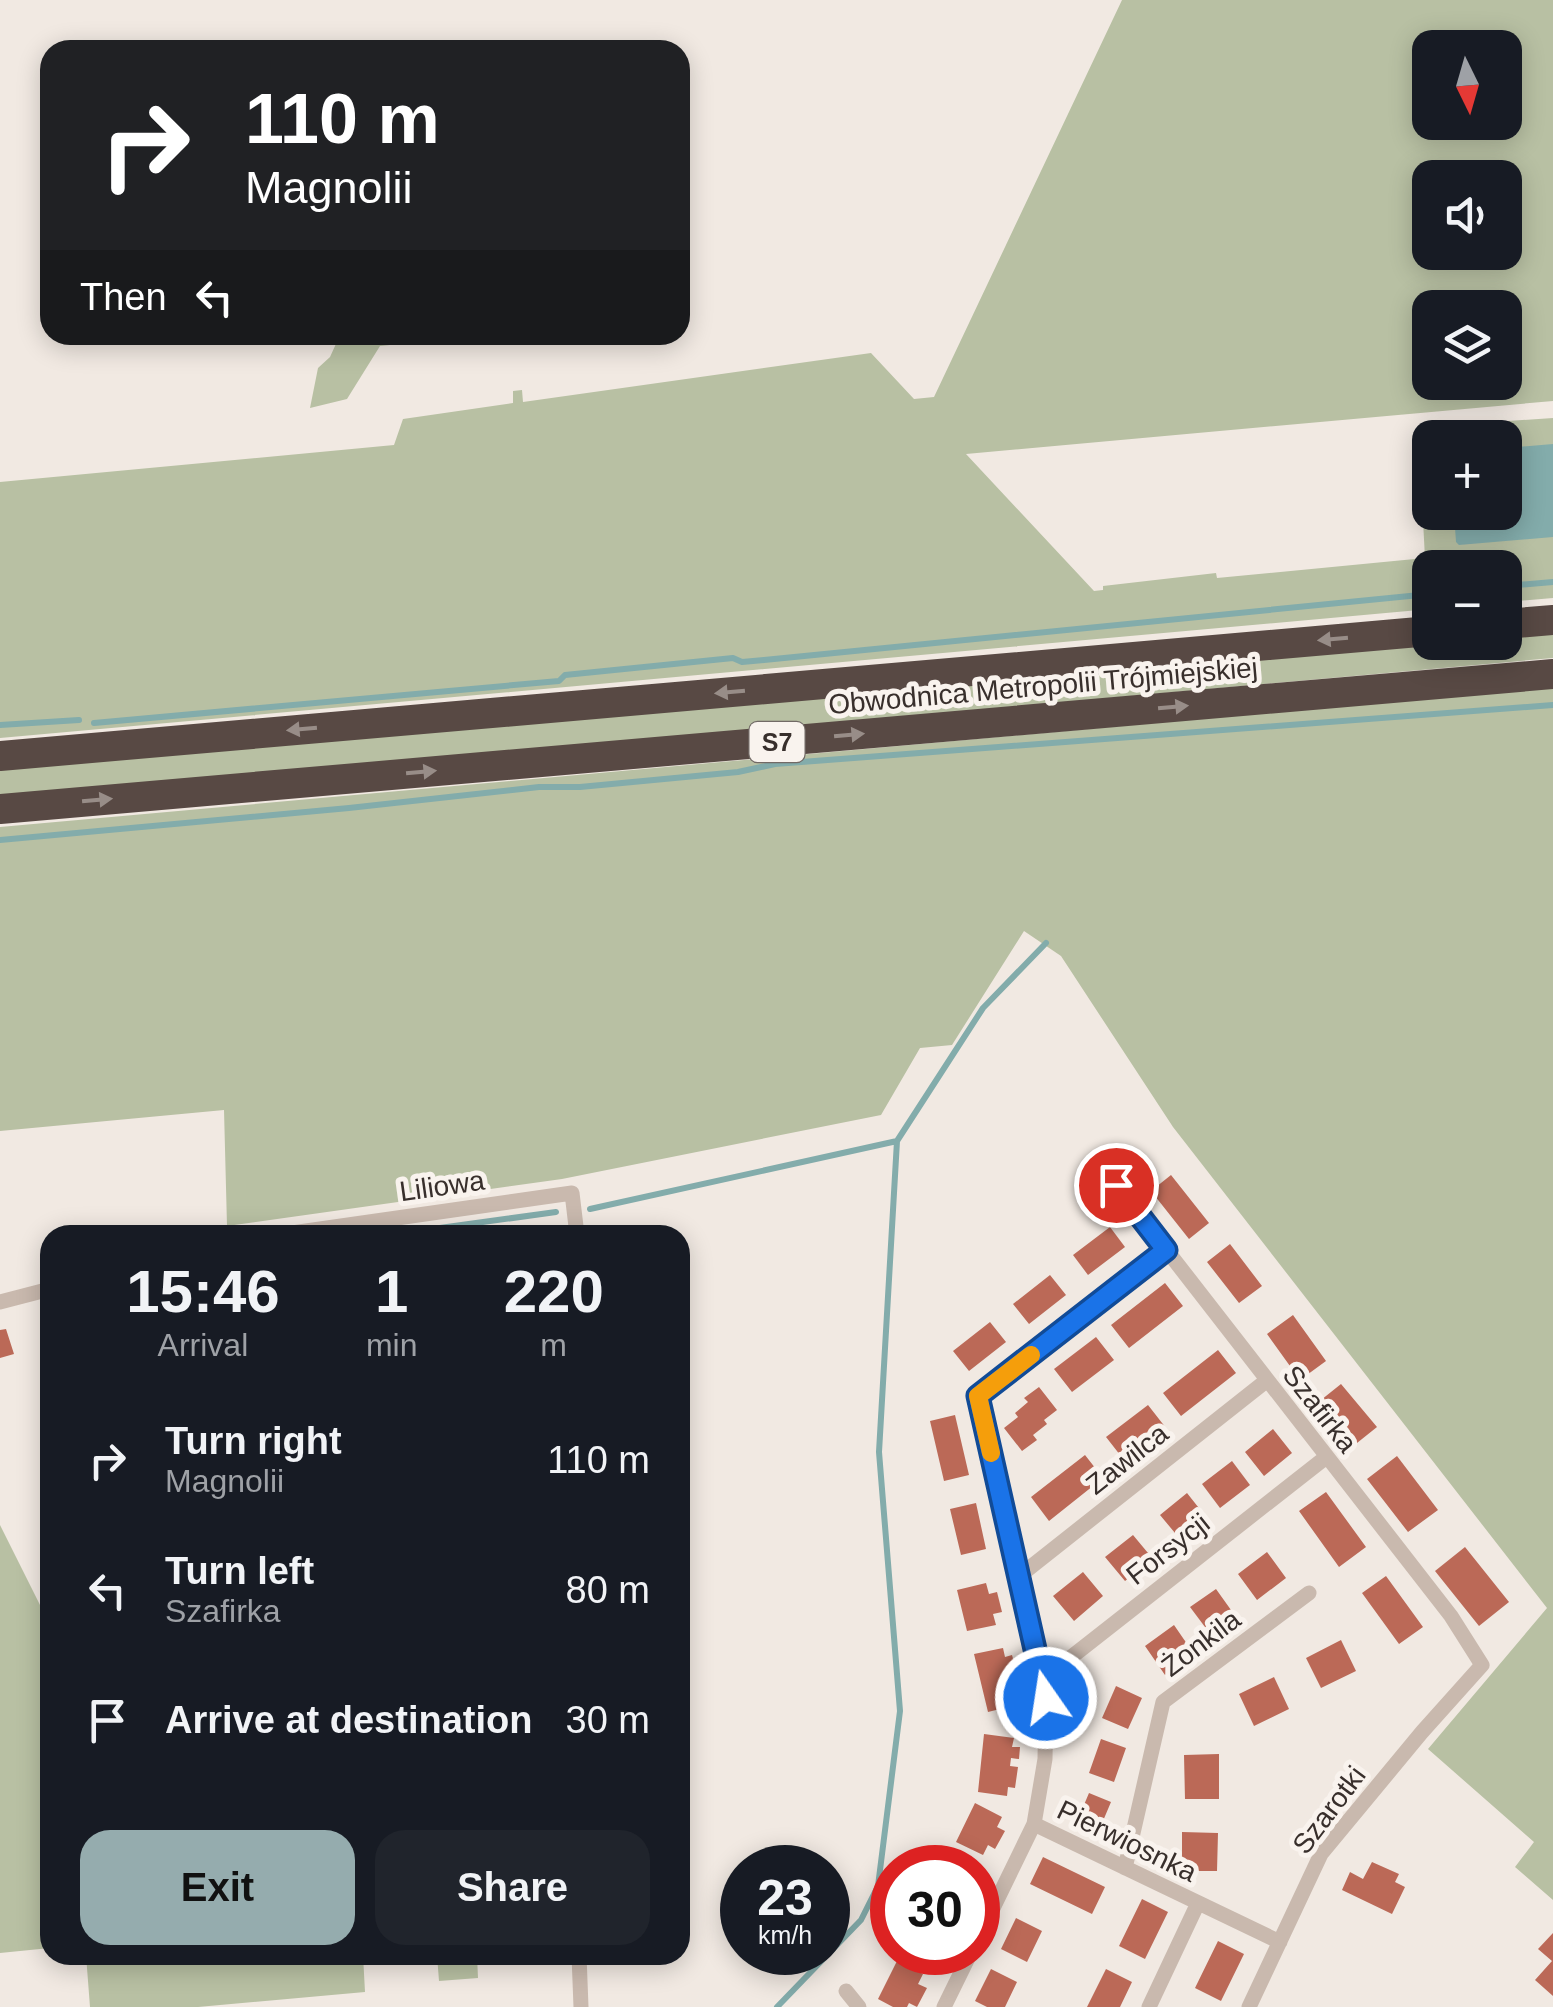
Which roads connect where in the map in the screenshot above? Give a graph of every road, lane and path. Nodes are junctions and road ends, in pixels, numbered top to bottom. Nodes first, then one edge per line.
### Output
1 (1553, 620) edge
2 (1522, 623) edge
3 (1412, 632) edge
4 (1553, 674) edge
5 (0, 756) edge
6 (0, 809) edge
7 (1116, 1185) dead end
8 (350, 1225) edge
9 (577, 1225) edge
10 (1166, 1250) junction
11 (40, 1292) edge
12 (0, 1302) edge
13 (1266, 1381) junction
14 (1325, 1458) junction
15 (1018, 1577) junction
16 (1309, 1593) dead end
17 (1482, 1665) joint
18 (1042, 1680) junction
19 (1034, 1824) junction
20 (1126, 1868) junction
21 (1000, 1894) edge
22 (1198, 1903) junction
23 (1280, 1942) junction
24 (579, 1965) edge
25 (960, 1975) edge
26 (846, 1991) dead end
27 (581, 2007) edge
28 (859, 2007) edge
29 (944, 2007) edge
30 (1149, 2007) edge
31 (1249, 2007) edge

1 - 2 highway
3 -> 5 highway, Obwodnica Metropolii Trójmiejskiej / S7
6 -> 4 highway, Obwodnica Metropolii Trójmiejskiej / S7
7 - 10 street, Szafirka
8 - 9 street, Liliowa
10 - 13 street, Szafirka
10 - 15 street
11 - 12 street
13 - 14 street, Szafirka
13 - 15 street, Zawilca
14 - 17 street, Szafirka
14 - 18 street, Forsycji
15 - 18 street
16 - 20 street, Żonkila
17 - 23 street, Szarotki
18 - 19 street
19 - 20 street, Pierwiosnka
19 - 21 street
20 - 22 street, Pierwiosnka
22 - 23 street, Pierwiosnka
22 - 30 street, Pierwiosnka
23 - 31 street, Szarotki
24 - 27 street
25 - 29 street
26 - 28 street

